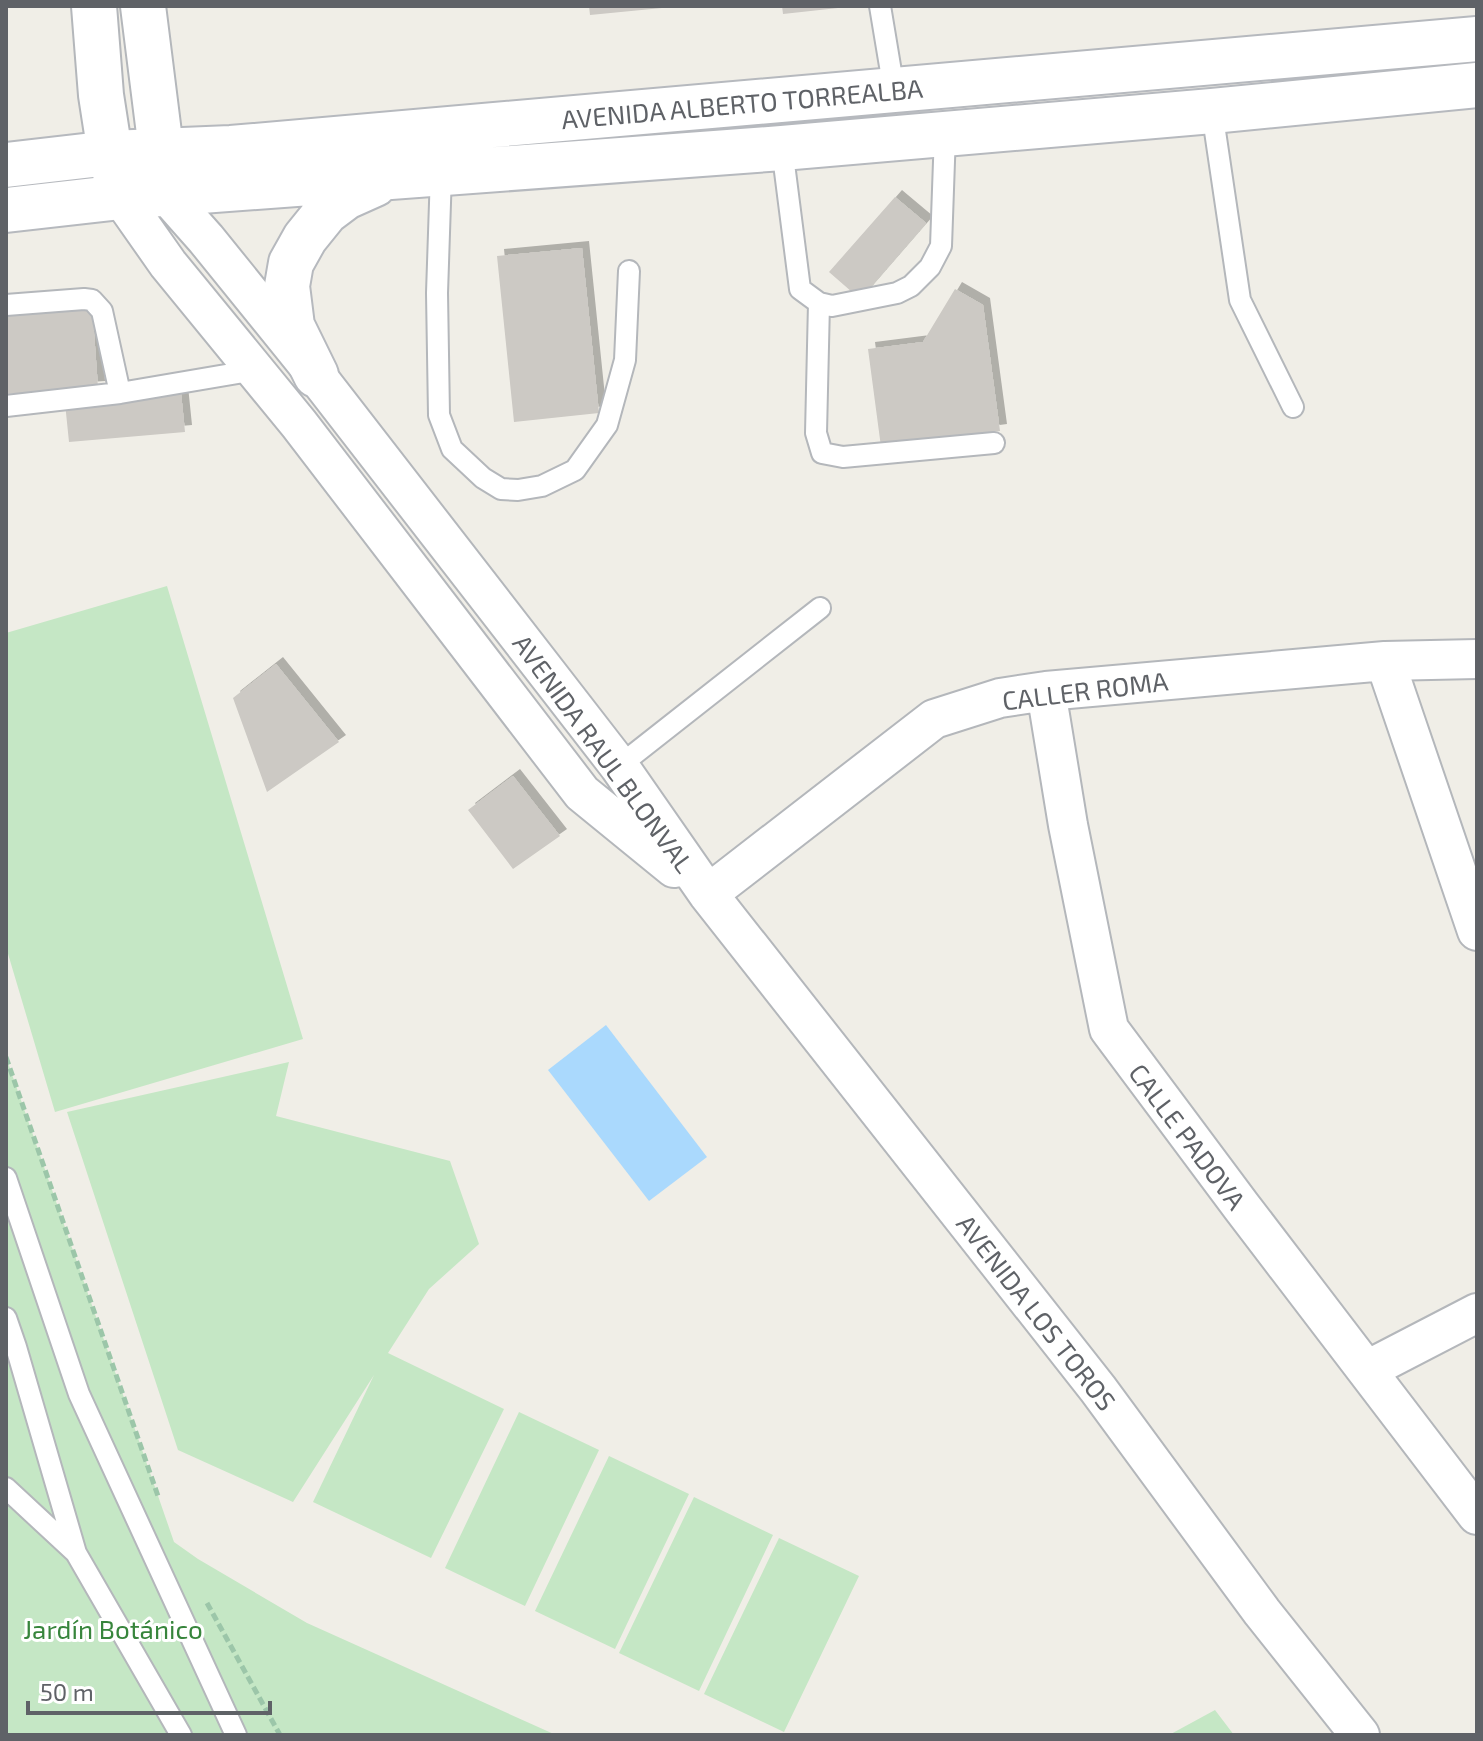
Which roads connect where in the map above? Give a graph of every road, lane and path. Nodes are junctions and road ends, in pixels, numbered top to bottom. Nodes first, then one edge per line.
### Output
1 (94, 6) edge
2 (143, 6) edge
3 (880, 6) edge
4 (1477, 39) edge
5 (1477, 85) edge
6 (894, 90) junction
7 (1212, 111) junction
8 (945, 133) junction
9 (782, 148) junction
10 (163, 150) junction
11 (110, 153) junction
12 (6, 165) edge
13 (441, 173) junction
14 (390, 178) junction
15 (167, 195) junction
16 (121, 197) junction
17 (6, 210) edge
18 (629, 271) dead end
19 (819, 303) junction
20 (6, 305) edge
21 (255, 370) junction
22 (316, 375) junction
23 (120, 393) junction
24 (6, 406) edge
25 (1293, 407) dead end
26 (994, 443) dead end
27 (820, 608) dead end
28 (1477, 659) edge
29 (1385, 661) junction
30 (1046, 691) junction
31 (619, 766) junction
32 (708, 894) junction
33 (1477, 931) edge
34 (6, 1057) edge
35 (6, 1178) edge
36 (1477, 1313) edge
37 (6, 1318) edge
38 (1367, 1370) junction
39 (6, 1488) edge
40 (158, 1497) dead end
41 (1477, 1515) edge
42 (76, 1553) junction
43 (204, 1597) dead end
44 (181, 1735) edge
45 (236, 1735) edge
46 (280, 1735) edge
47 (1360, 1735) edge

1 - 11 main road, AVENIDA RAUL BLONVAL
2 - 10 main road
3 - 6 lane
4 - 6 main road, AVENIDA ALBERTO TORREALBA
5 - 7 main road, AVENIDA ALBERTO TORREALBA
6 - 10 main road, AVENIDA ALBERTO TORREALBA
7 - 8 main road, AVENIDA ALBERTO TORREALBA
7 - 25 lane
8 - 9 main road, AVENIDA ALBERTO TORREALBA
8 - 19 lane
9 - 13 main road, AVENIDA ALBERTO TORREALBA
9 - 19 lane
10 - 11 main road, AVENIDA ALBERTO TORREALBA
10 - 15 main road
11 - 12 main road, AVENIDA ALBERTO TORREALBA
11 - 16 main road, AVENIDA RAUL BLONVAL
13 - 14 main road, AVENIDA ALBERTO TORREALBA
13 - 18 lane
14 - 15 main road, AVENIDA ALBERTO TORREALBA
14 - 22 main road
15 - 16 main road, AVENIDA ALBERTO TORREALBA
15 - 22 street, AVENIDA RAUL BLONVAL
16 - 17 main road, AVENIDA ALBERTO TORREALBA
16 - 21 street, AVENIDA RAUL BLONVAL
19 - 26 lane
20 - 23 lane
21 - 23 lane
21 - 32 street, AVENIDA RAUL BLONVAL
22 - 31 street, AVENIDA RAUL BLONVAL
23 - 24 lane
27 - 31 lane
28 - 29 street, CALLER ROMA
29 - 30 street, CALLER ROMA
29 - 33 street
30 - 32 street, CALLER ROMA
30 - 38 street, CALLE PADOVA
31 - 32 street, AVENIDA RAUL BLONVAL
32 - 47 street, AVENIDA LOS TOROS
34 - 40 path
35 - 45 lane
36 - 38 street
37 - 42 lane
38 - 41 street, CALLE PADOVA
39 - 42 lane
42 - 44 lane
43 - 46 path

